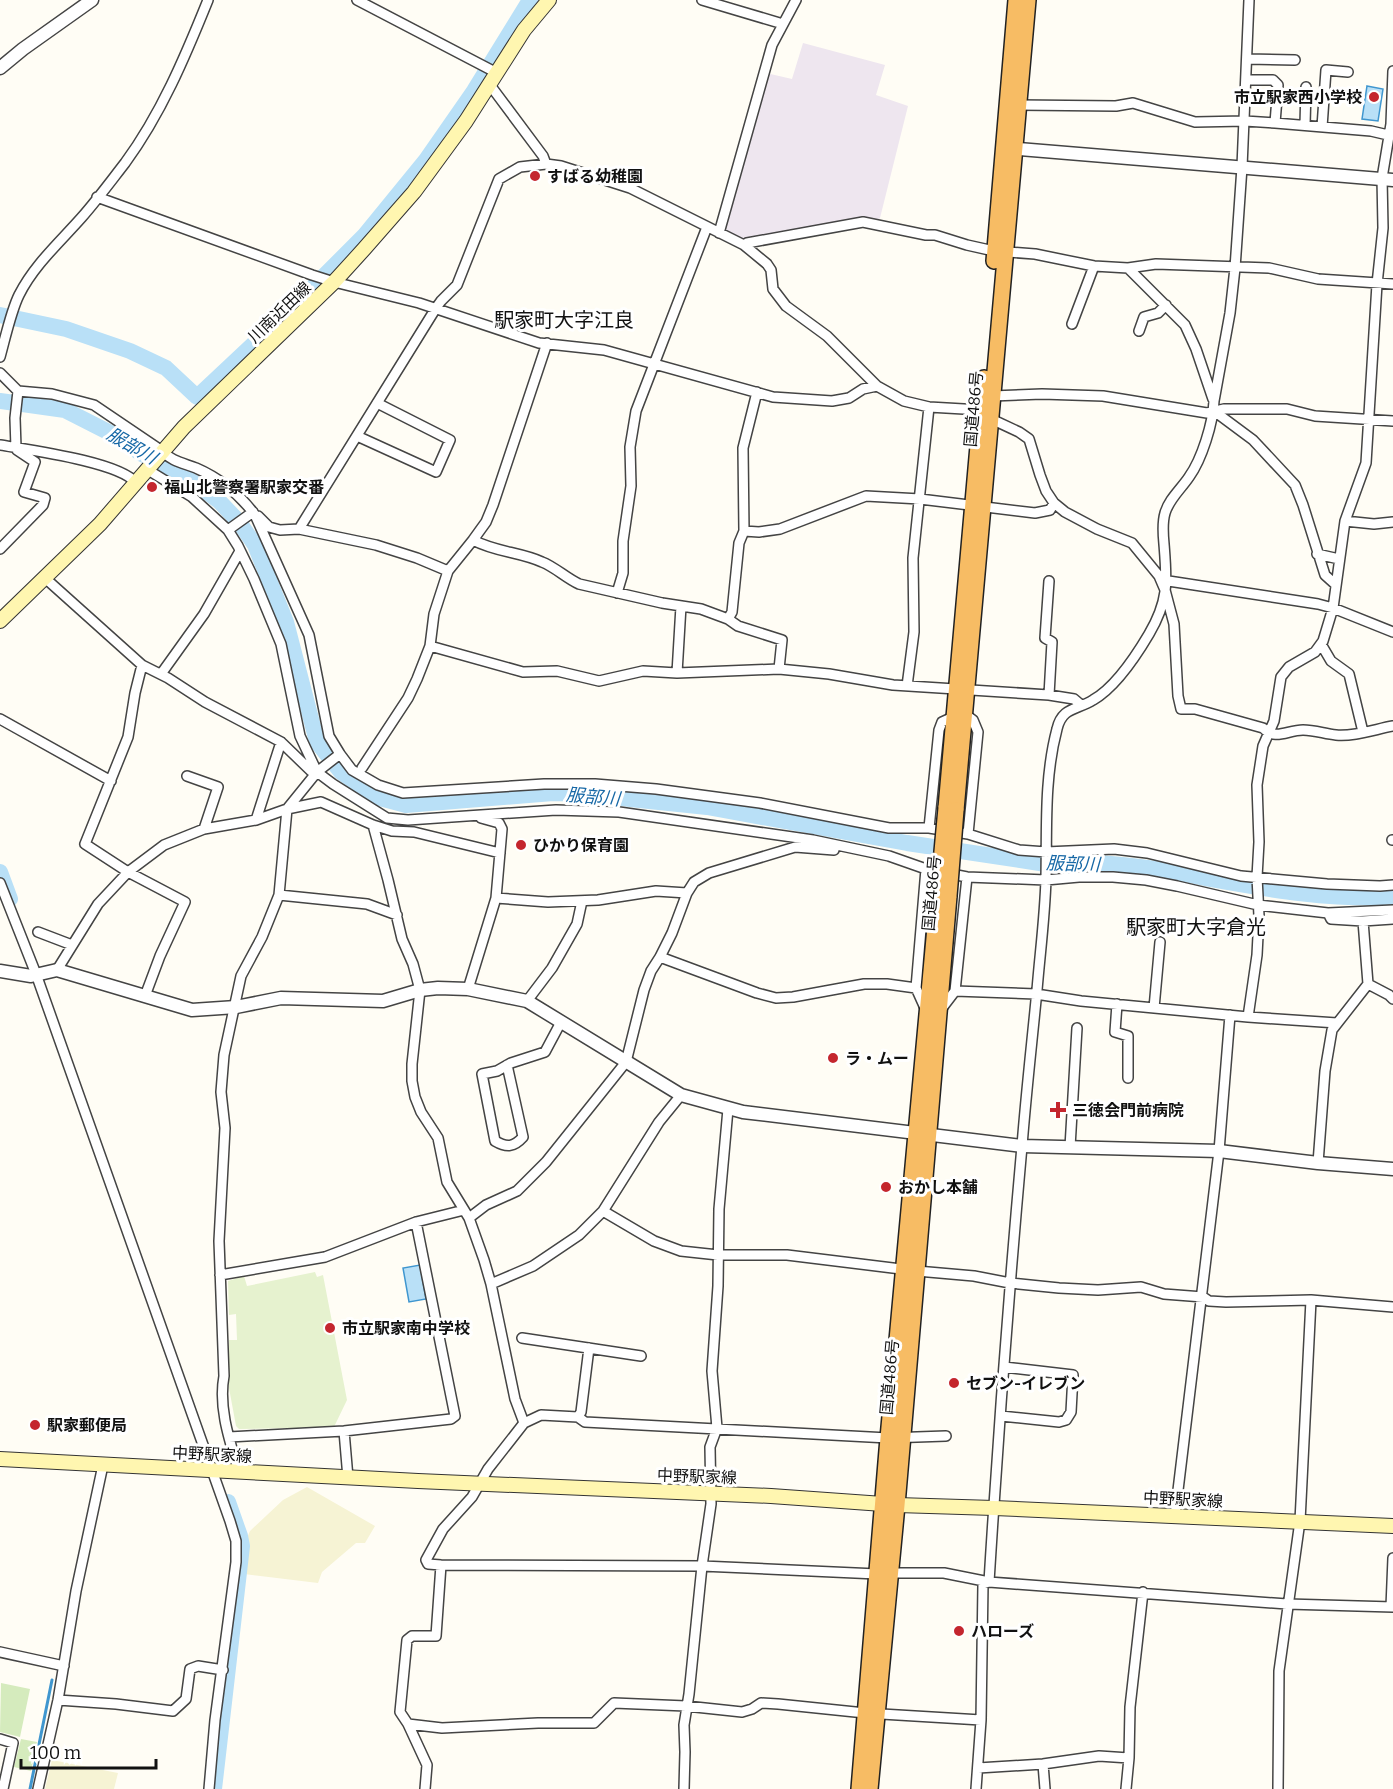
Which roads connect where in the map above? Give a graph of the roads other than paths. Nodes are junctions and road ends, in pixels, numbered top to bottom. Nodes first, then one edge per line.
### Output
1 (92, 0) edge
2 (208, 0) edge
3 (357, 0) edge
4 (549, 0) edge
5 (702, 0) edge
6 (796, 0) edge
7 (1016, 0) edge
8 (1028, 0) edge
9 (1249, 0) edge
10 (783, 24) junction
11 (1246, 59) junction
12 (1295, 60) dead end
13 (0, 68) edge
14 (1393, 71) edge
15 (1348, 72) dead end
16 (493, 79) junction
17 (1246, 80) junction
18 (1306, 87) dead end
19 (1018, 105) junction
20 (1245, 121) junction
21 (1275, 123) junction
22 (1305, 125) junction
23 (1322, 127) junction
24 (1388, 135) junction
25 (1010, 148) junction
26 (546, 164) junction
27 (1242, 167) junction
28 (1388, 179) edge
29 (97, 197) junction
30 (706, 227) junction
31 (719, 233) junction
32 (744, 245) junction
33 (1000, 251) junction
34 (1094, 266) junction
35 (1128, 268) junction
36 (1234, 268) junction
37 (334, 282) junction
38 (1377, 284) junction
39 (1393, 284) edge
40 (1166, 305) junction
41 (436, 308) junction
42 (1072, 324) dead end
43 (1139, 331) dead end
44 (547, 344) junction
45 (0, 357) edge
46 (655, 364) junction
47 (0, 373) edge
48 (877, 386) junction
49 (757, 392) junction
50 (18, 393) junction
51 (993, 396) junction
52 (377, 403) junction
53 (1214, 406) junction
54 (929, 407) junction
55 (986, 415) junction
56 (1369, 419) junction
57 (1393, 421) edge
58 (357, 436) junction
59 (0, 445) edge
60 (16, 449) junction
61 (0, 452) edge
62 (160, 453) junction
63 (148, 469) junction
64 (136, 483) junction
65 (920, 499) junction
66 (1054, 503) junction
67 (977, 506) junction
68 (252, 514) junction
69 (1345, 521) junction
70 (1393, 522) edge
71 (299, 529) junction
72 (230, 530) junction
73 (744, 531) junction
74 (473, 540) junction
75 (0, 549) edge
76 (240, 551) junction
77 (1317, 554) junction
78 (1339, 559) junction
79 (448, 571) junction
80 (45, 578) junction
81 (1164, 580) junction
82 (1049, 581) dead end
83 (1335, 584) junction
84 (617, 593) junction
85 (1166, 604) junction
86 (681, 606) junction
87 (1333, 608) junction
88 (728, 619) junction
89 (0, 621) edge
90 (1393, 632) edge
91 (1321, 644) junction
92 (430, 646) junction
93 (142, 665) junction
94 (779, 669) junction
95 (677, 673) junction
96 (161, 674) junction
97 (907, 686) junction
98 (961, 690) junction
99 (1049, 695) junction
100 (1081, 705) junction
101 (959, 716) junction
102 (0, 719) edge
103 (1393, 726) edge
104 (1363, 732) junction
105 (1269, 734) junction
106 (281, 742) junction
107 (340, 754) junction
108 (362, 768) junction
109 (319, 771) junction
110 (188, 776) dead end
111 (111, 781) junction
112 (378, 785) junction
113 (287, 809) junction
114 (472, 816) junction
115 (256, 820) junction
116 (373, 825) junction
117 (929, 828) junction
118 (204, 829) junction
119 (968, 834) junction
120 (849, 847) junction
121 (1046, 852) junction
122 (500, 853) junction
123 (926, 869) junction
124 (128, 872) junction
125 (967, 877) junction
126 (1257, 879) junction
127 (1046, 880) junction
128 (0, 883) edge
129 (1393, 885) edge
130 (687, 893) junction
131 (279, 895) junction
132 (496, 898) junction
133 (582, 901) junction
134 (1258, 905) junction
135 (1393, 910) edge
136 (1328, 913) junction
137 (397, 915) junction
138 (1393, 919) edge
139 (1363, 921) junction
140 (38, 932) dead end
141 (1160, 942) dead end
142 (72, 945) junction
143 (660, 957) junction
144 (57, 970) junction
145 (0, 971) edge
146 (36, 975) junction
147 (1368, 984) junction
148 (916, 988) junction
149 (468, 989) junction
150 (420, 990) junction
151 (955, 991) junction
152 (1036, 994) junction
153 (145, 996) junction
154 (1392, 996) edge
155 (527, 1001) junction
156 (1117, 1004) junction
157 (236, 1007) junction
158 (1154, 1008) junction
159 (933, 1012) junction
160 (1230, 1015) junction
161 (1248, 1017) junction
162 (561, 1022) junction
163 (1337, 1023) junction
164 (1077, 1028) dead end
165 (626, 1062) junction
166 (507, 1065) junction
167 (1128, 1078) dead end
168 (681, 1095) junction
169 (728, 1109) junction
170 (923, 1134) junction
171 (1022, 1146) junction
172 (1070, 1147) junction
173 (1219, 1151) junction
174 (1318, 1163) junction
175 (1393, 1169) edge
176 (603, 1210) junction
177 (467, 1214) junction
178 (416, 1222) junction
179 (718, 1255) junction
180 (910, 1270) junction
181 (220, 1275) junction
182 (1010, 1283) junction
183 (491, 1284) junction
184 (1203, 1297) junction
185 (1311, 1300) junction
186 (1393, 1306) edge
187 (522, 1338) dead end
188 (589, 1348) junction
189 (641, 1356) dead end
190 (1004, 1367) junction
191 (1001, 1416) junction
192 (578, 1417) junction
193 (524, 1423) junction
194 (717, 1428) junction
195 (344, 1431) junction
196 (946, 1436) dead end
197 (229, 1437) junction
198 (895, 1438) junction
199 (0, 1459) edge
200 (103, 1465) junction
201 (216, 1471) junction
202 (239, 1472) junction
203 (348, 1478) junction
204 (481, 1484) junction
205 (712, 1493) junction
206 (890, 1505) junction
207 (994, 1508) junction
208 (1175, 1515) junction
209 (1300, 1521) junction
210 (1393, 1526) edge
211 (1393, 1557) edge
212 (441, 1565) junction
213 (702, 1566) junction
214 (884, 1574) junction
215 (989, 1582) junction
216 (1143, 1592) junction
217 (1287, 1604) junction
218 (1392, 1607) edge
219 (0, 1652) edge
220 (64, 1666) junction
221 (223, 1670) junction
222 (58, 1700) junction
223 (686, 1706) junction
224 (871, 1713) junction
225 (981, 1720) junction
226 (408, 1724) junction
227 (0, 1739) edge
228 (1129, 1758) junction
229 (1043, 1764) junction
230 (978, 1768) junction
231 (3, 1789) edge
232 (38, 1789) edge
233 (209, 1789) edge
234 (425, 1789) edge
235 (684, 1789) edge
236 (859, 1789) edge
237 (870, 1789) edge
238 (976, 1789) edge
239 (1045, 1789) edge
240 (1126, 1789) edge
241 (1278, 1789) edge

1 - 13 street
2 - 29 street
3 - 16 street
4 - 16 main road, 川南近田線
5 - 10 street
6 - 10 street
7 - 25 highway, 国道486号
8 - 19 highway, 国道486号
9 - 11 street
10 - 31 street
11 - 12 street
11 - 17 street
14 - 24 street
15 - 23 street
16 - 26 street
16 - 37 main road, 川南近田線
17 - 20 street
17 - 21 street
18 - 22 street
19 - 20 street
19 - 25 highway, 国道486号
20 - 21 street
20 - 27 street
21 - 22 street
22 - 23 street
23 - 24 street
24 - 28 street
25 - 27 street
25 - 33 highway, 国道486号
26 - 30 street
26 - 41 street
27 - 28 street
27 - 36 street
28 - 38 street
29 - 37 street
29 - 45 street
30 - 31 street
30 - 46 street
31 - 32 street
32 - 33 street
32 - 48 street
33 - 34 street
33 - 51 highway, 国道486号
33 - 55 highway, 国道486号
34 - 35 street
34 - 42 street
35 - 36 street
35 - 40 street
36 - 38 street
36 - 53 street
37 - 41 street
37 - 62 main road, 川南近田線
38 - 39 street
38 - 56 street
40 - 43 street
40 - 53 street
41 - 44 street
41 - 52 street
44 - 46 street
44 - 74 street
46 - 49 street
46 - 84 street
47 - 50 street
48 - 49 street
48 - 54 street
49 - 73 street
50 - 60 street
50 - 62 street
51 - 53 street
51 - 55 highway, 国道486号
52 - 58 street
52 - 58 street
53 - 56 street
53 - 77 street
53 - 81 street
54 - 55 street
54 - 65 street
55 - 66 street
55 - 67 highway, 国道486号
56 - 57 street
56 - 69 street
58 - 71 street
59 - 60 street
60 - 61 street
60 - 64 street
60 - 75 street
62 - 63 main road, 川南近田線
62 - 68 street
63 - 64 main road, 川南近田線
63 - 72 street
64 - 80 main road, 川南近田線
65 - 67 street
65 - 73 street
65 - 97 street
66 - 67 street
66 - 81 street
67 - 98 highway, 国道486号
68 - 71 street
68 - 72 street
68 - 107 street
69 - 70 street
69 - 78 street
71 - 79 street
72 - 76 street
73 - 88 street
74 - 79 street
74 - 84 street
76 - 96 street
76 - 109 street
77 - 78 street
77 - 83 street
78 - 83 street
79 - 92 street
80 - 89 main road, 川南近田線
80 - 93 street
81 - 85 street
81 - 87 street
82 - 99 street
83 - 87 street
84 - 86 street
85 - 100 street
85 - 105 street
86 - 88 street
86 - 95 street
87 - 90 street
87 - 91 street
88 - 94 street
91 - 104 street
91 - 105 street
92 - 95 street
92 - 108 street
93 - 96 street
93 - 111 street
94 - 95 street
94 - 97 street
96 - 106 street
97 - 98 street
98 - 99 street
98 - 101 highway, 国道486号
99 - 100 street
100 - 121 street
101 - 117 street
101 - 119 street
101 - 159 highway, 国道486号, bridge
102 - 111 street
103 - 104 street
104 - 105 street
105 - 126 street
106 - 109 street
106 - 115 street
107 - 108 street
107 - 109 street
107 - 112 street
108 - 112 street
109 - 113 street
109 - 114 street
110 - 118 street
111 - 124 street
112 - 117 street
113 - 115 street
113 - 116 street
113 - 131 street
114 - 120 street
114 - 122 street
115 - 118 street
116 - 122 street
116 - 137 street
117 - 119 street
118 - 124 street
119 - 121 street
120 - 123 street
120 - 130 street
121 - 126 street
121 - 127 street
122 - 132 street
123 - 125 street
123 - 148 street
124 - 142 street
124 - 153 street
125 - 127 street
125 - 151 street
126 - 129 street
126 - 134 street
127 - 134 street
127 - 152 street
128 - 146 street
130 - 133 street
130 - 143 street
131 - 137 street
131 - 157 street
132 - 133 street
132 - 149 street
133 - 155 street
134 - 136 street
134 - 161 street
135 - 136 street
136 - 139 street
137 - 150 street
138 - 139 street
139 - 147 street
140 - 142 street
141 - 158 street
142 - 144 street
143 - 148 street
143 - 165 street
144 - 146 street
144 - 153 street
145 - 146 street
146 - 201 street
147 - 154 street
147 - 163 street
148 - 159 street
149 - 150 street
149 - 155 street
150 - 157 street
150 - 177 street
151 - 152 street
151 - 159 street
152 - 156 street
152 - 171 street
153 - 157 street
155 - 162 street
156 - 158 street
156 - 167 street
157 - 181 street
158 - 160 street
159 - 170 highway, 国道486号
160 - 161 street
160 - 173 street
161 - 163 street
162 - 165 street
162 - 166 street
163 - 174 street
164 - 172 street
165 - 168 street
165 - 177 street
166 - 166 street
168 - 169 street
168 - 176 street
169 - 170 street
169 - 179 street
170 - 171 street
170 - 180 highway, 国道486号
171 - 172 street
171 - 182 street
172 - 173 street
173 - 174 street
173 - 184 street
174 - 175 street
176 - 179 street
176 - 183 street
177 - 178 street
177 - 183 street
178 - 181 street
178 - 195 street
179 - 180 street
179 - 194 street
180 - 182 street
180 - 198 highway, 国道486号
181 - 197 street
182 - 184 street
182 - 190 street
183 - 193 street
184 - 185 street
184 - 208 street
185 - 186 street
185 - 209 street
187 - 188 street
188 - 189 street
188 - 192 street
190 - 191 street
190 - 191 street
191 - 207 street
192 - 193 street
192 - 194 street
193 - 204 street
194 - 198 street
194 - 205 street
195 - 197 street
195 - 203 street
196 - 198 street
197 - 202 street
198 - 206 highway, 国道486号
199 - 200 main road, 中野駅家線
200 - 201 main road, 中野駅家線
200 - 220 street
201 - 202 main road, 中野駅家線
201 - 221 street
202 - 203 main road, 中野駅家線
203 - 204 main road, 中野駅家線
204 - 205 main road, 中野駅家線
204 - 212 street
205 - 206 main road, 中野駅家線
205 - 213 street
206 - 207 main road, 中野駅家線
206 - 214 highway, 国道486号
207 - 208 main road, 中野駅家線
207 - 215 street
208 - 209 main road, 中野駅家線
209 - 210 main road, 中野駅家線
209 - 217 street
211 - 218 street
212 - 213 street
212 - 226 street
213 - 214 street
213 - 223 street
214 - 215 street
214 - 224 highway, 国道486号
215 - 216 street
215 - 225 street
216 - 217 street
216 - 228 street
217 - 218 street
217 - 241 street
219 - 220 street
220 - 222 street
221 - 222 street
221 - 233 street
222 - 232 street
223 - 224 street
223 - 226 street
223 - 235 street
224 - 225 street
224 - 236 highway, 国道486号
224 - 237 highway, 国道486号
225 - 230 street
226 - 234 street
227 - 231 street
228 - 229 street
228 - 240 street
229 - 230 street
229 - 239 street
230 - 238 street

